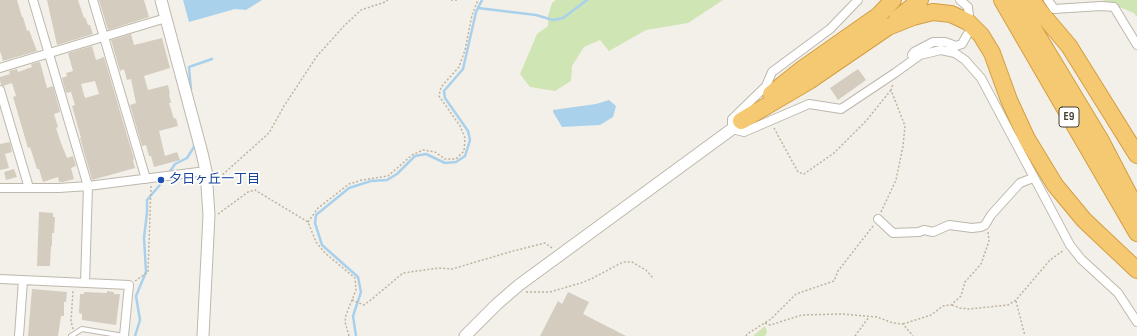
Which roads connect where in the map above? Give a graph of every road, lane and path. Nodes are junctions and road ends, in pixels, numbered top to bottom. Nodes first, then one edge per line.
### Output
1 (33, 0) edge
2 (93, 0) edge
3 (161, 0) edge
4 (388, 0) edge
5 (452, 0) edge
6 (458, 0) edge
7 (478, 0) edge
8 (858, 0) edge
9 (893, 0) edge
10 (904, 0) edge
11 (920, 0) edge
12 (960, 0) edge
13 (1002, 0) edge
14 (1016, 0) edge
15 (1032, 0) edge
16 (1048, 0) edge
17 (969, 16) dead end
18 (166, 18) junction
19 (883, 21) junction
20 (967, 35) dead end
21 (104, 36) junction
22 (1137, 45) edge
23 (49, 53) junction
24 (904, 66) junction
25 (0, 68) edge
26 (896, 72) junction
27 (0, 90) edge
28 (891, 90) junction
29 (770, 121) junction
30 (737, 125) junction
31 (1137, 155) edge
32 (206, 171) junction
33 (149, 178) junction
34 (1034, 178) junction
35 (207, 182) junction
36 (88, 186) junction
37 (0, 188) edge
38 (29, 188) junction
39 (1137, 210) edge
40 (208, 215) junction
41 (878, 219) junction
42 (308, 222) junction
43 (985, 225) junction
44 (1137, 233) edge
45 (1070, 245) junction
46 (562, 254) junction
47 (1137, 270) edge
48 (653, 278) dead end
49 (0, 279) edge
50 (23, 280) junction
51 (73, 283) junction
52 (84, 283) junction
53 (129, 286) junction
54 (526, 292) dead end
55 (352, 300) junction
56 (1016, 300) junction
57 (951, 305) junction
58 (869, 316) junction
59 (1137, 322) edge
60 (765, 323) junction
61 (902, 324) junction
62 (72, 335) edge
63 (19, 336) edge
64 (124, 336) edge
65 (203, 336) edge
66 (349, 336) edge
67 (465, 336) edge
68 (746, 336) edge
69 (855, 336) edge
70 (913, 336) edge
71 (1025, 336) edge

1 - 23 street
2 - 21 street
3 - 18 street
4 - 35 path
5 - 6 path
7 - 42 path
8 - 30 street
9 - 19 highway
10 - 19 highway
11 - 19 highway
12 - 17 street
13 - 44 highway, E9
14 - 39 highway, E9
15 - 31 highway
16 - 22 street
18 - 21 street
18 - 32 street
19 - 30 highway
19 - 47 highway
20 - 24 street
21 - 23 street
21 - 33 street
23 - 25 street
23 - 36 street
24 - 26 street
24 - 34 street
26 - 28 path
26 - 29 street
27 - 38 street
28 - 29 path
28 - 41 path
29 - 30 street
30 - 46 street
32 - 33 street
32 - 35 street
33 - 36 street
33 - 53 path
34 - 43 street
34 - 45 street
35 - 40 street
36 - 38 street
36 - 52 street
37 - 38 street
40 - 42 path
40 - 65 street
41 - 43 street
41 - 60 path
42 - 55 path
43 - 57 path
45 - 56 path
45 - 59 street
46 - 55 path
46 - 67 street
48 - 54 path
49 - 50 street
50 - 51 street
50 - 63 street
51 - 52 street
51 - 62 path
52 - 53 street
53 - 64 street
55 - 66 path
56 - 57 path
56 - 71 path
57 - 61 path
58 - 60 path
58 - 61 path
58 - 69 path
60 - 68 path
61 - 70 path
62 - 64 lane

